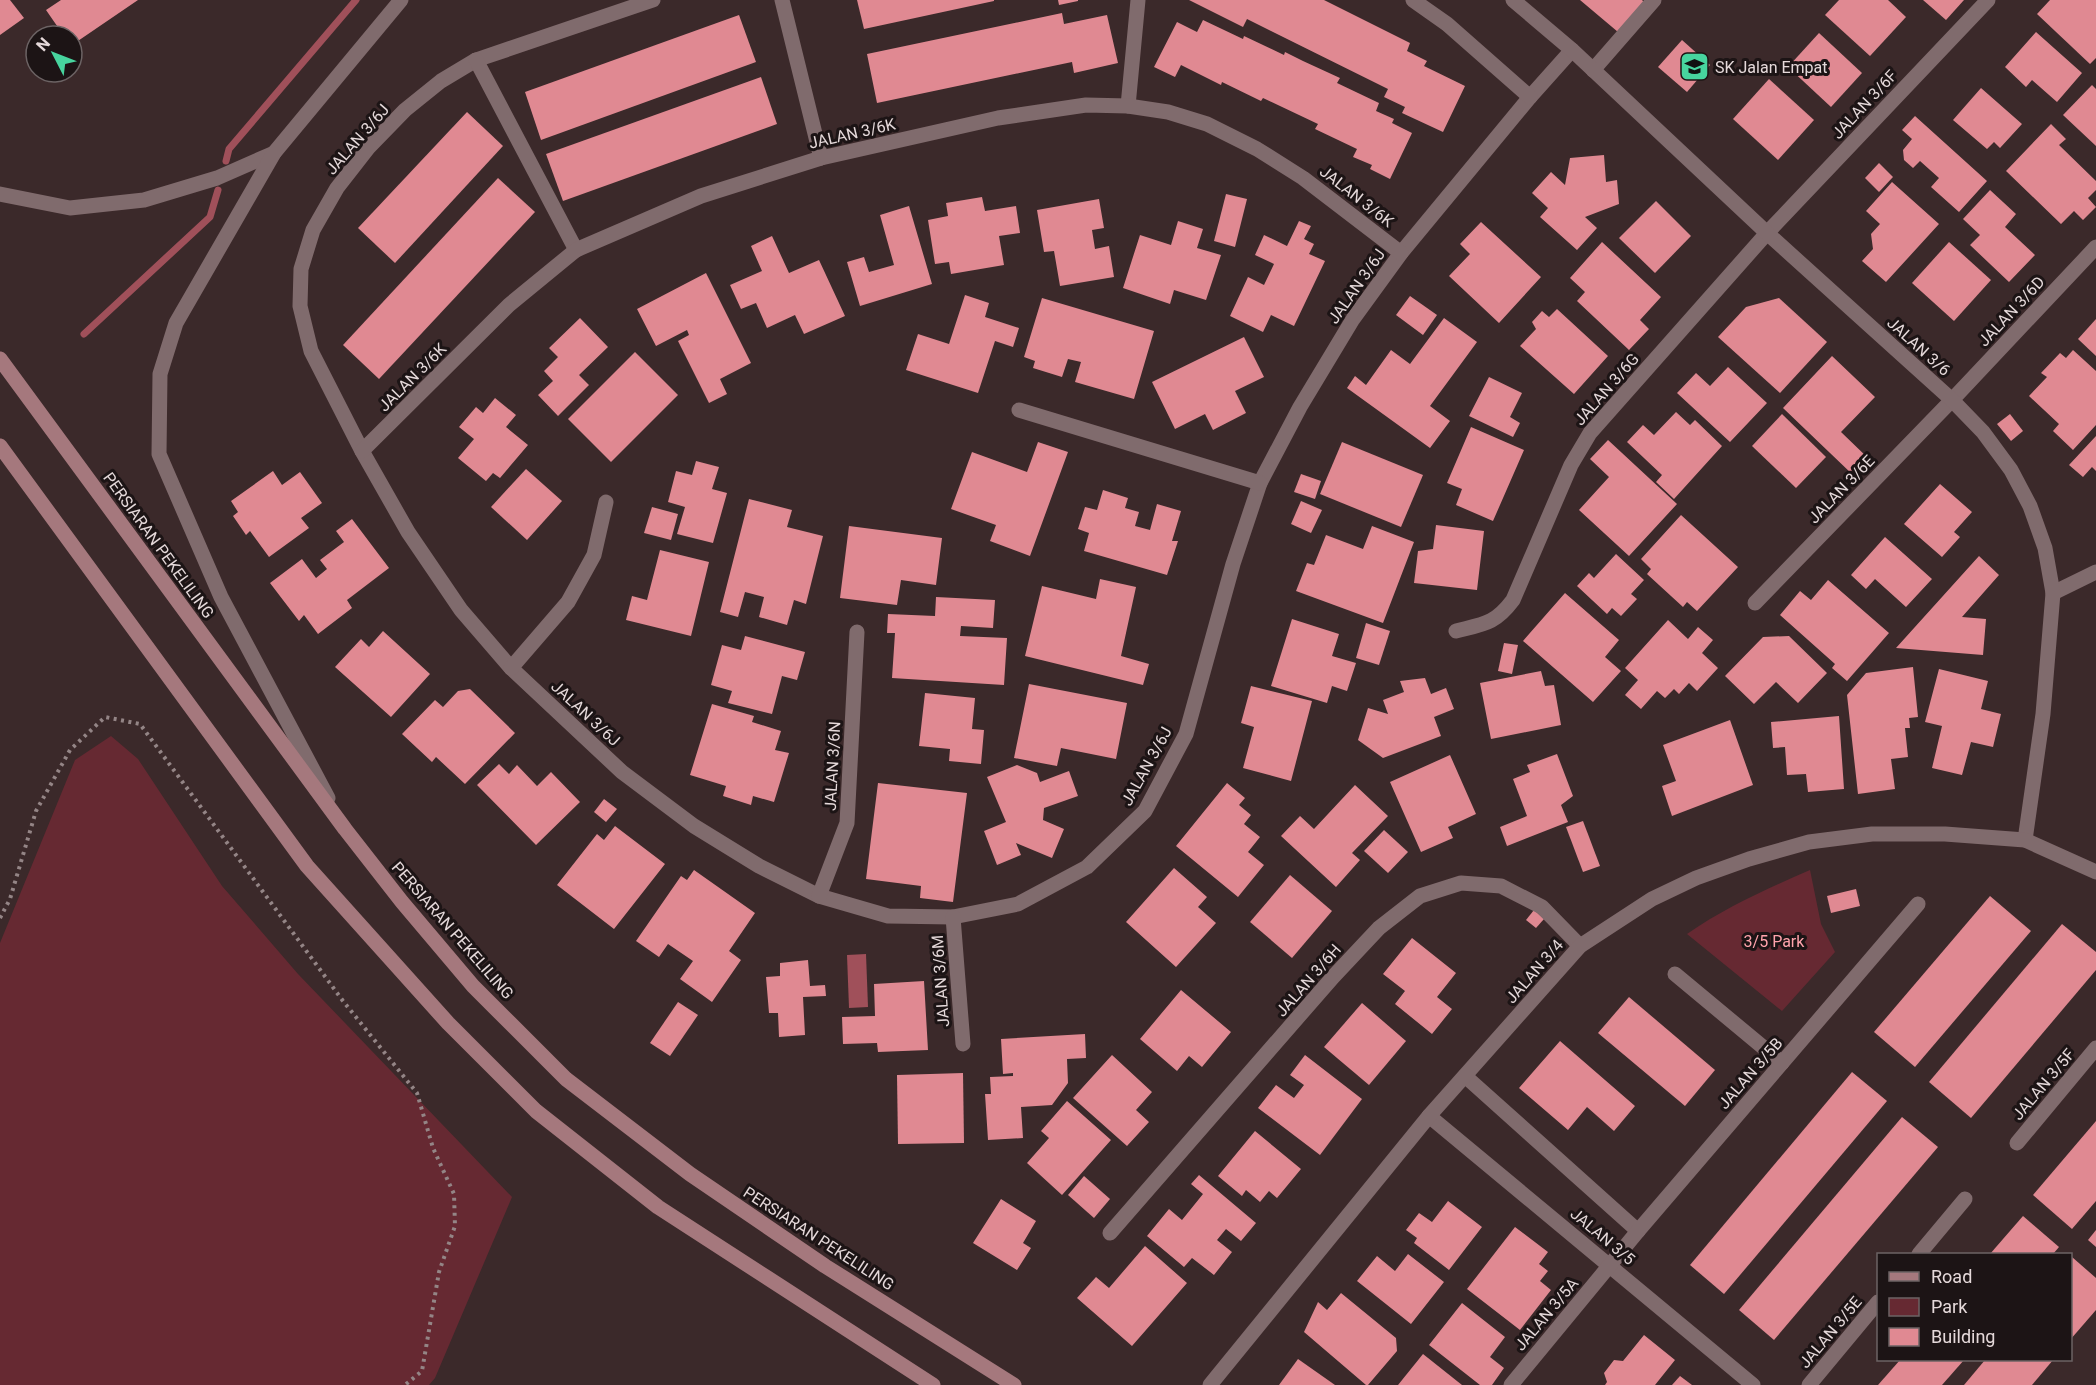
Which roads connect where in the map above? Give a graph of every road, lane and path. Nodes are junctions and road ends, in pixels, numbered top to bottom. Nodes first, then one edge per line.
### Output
1 (401, 0) edge
2 (653, 0) edge
3 (782, 0) edge
4 (1138, 0) edge
5 (1413, 0) edge
6 (1513, 0) edge
7 (1654, 0) edge
8 (1988, 0) edge
9 (1572, 50) junction
10 (476, 60) junction
11 (1593, 70) junction
12 (1530, 97) junction
13 (1128, 106) junction
14 (274, 153) junction
15 (821, 158) junction
16 (0, 194) edge
17 (1767, 233) junction
18 (2096, 247) edge
19 (576, 250) junction
20 (1401, 253) junction
21 (0, 359) edge
22 (1952, 400) junction
23 (1019, 410) dead end
24 (0, 446) edge
25 (362, 451) junction
26 (1260, 483) junction
27 (606, 502) dead end
28 (2096, 572) edge
29 (2053, 593) junction
30 (1755, 603) dead end
31 (1456, 630) dead end
32 (857, 632) dead end
33 (511, 668) junction
34 (345, 829) junction
35 (2025, 840) junction
36 (2096, 872) edge
37 (819, 896) junction
38 (1918, 904) dead end
39 (953, 916) junction
40 (0, 918) edge
41 (1580, 946) junction
42 (1675, 974) dead end
43 (963, 1044) dead end
44 (2096, 1048) edge
45 (1782, 1063) junction
46 (1466, 1076) junction
47 (1430, 1116) junction
48 (2018, 1143) dead end
49 (1965, 1200) dead end
50 (1638, 1231) junction
51 (1110, 1233) dead end
52 (1920, 1253) edge
53 (1610, 1265) junction
54 (1877, 1303) edge
55 (405, 1385) edge
56 (933, 1385) edge
57 (1014, 1385) edge
58 (1210, 1385) edge
59 (1511, 1385) edge
60 (1753, 1385) edge
61 (1809, 1385) edge

1 - 14 street
2 - 10 street, JALAN 3/6J
3 - 15 street
4 - 13 street
5 - 12 street
6 - 9 street, JALAN 3/6
7 - 11 street
8 - 17 street, JALAN 3/6F
9 - 11 street, JALAN 3/6
9 - 12 street, JALAN 3/6J
10 - 19 street
10 - 25 street, JALAN 3/6J
11 - 17 street, JALAN 3/6
12 - 20 street, JALAN 3/6J
13 - 15 street, JALAN 3/6K
13 - 20 street, JALAN 3/6K
14 - 16 street
14 - 34 street
15 - 19 street, JALAN 3/6K
17 - 22 street, JALAN 3/6
17 - 31 street, JALAN 3/6G
18 - 22 street, JALAN 3/6D
19 - 25 street, JALAN 3/6K
20 - 26 street, JALAN 3/6J
21 - 34 main road, PERSIARAN PEKELILING
22 - 29 street, JALAN 3/6
22 - 30 street, JALAN 3/6E
23 - 26 street
24 - 56 main road
25 - 33 street, JALAN 3/6J
26 - 39 street, JALAN 3/6J
27 - 33 street
28 - 29 street
29 - 35 street, JALAN 3/6
32 - 37 street, JALAN 3/6N
33 - 37 street, JALAN 3/6J
34 - 57 main road, PERSIARAN PEKELILING
35 - 36 street, JALAN 3/4
35 - 41 street, JALAN 3/4
37 - 39 street, JALAN 3/6J
38 - 45 street, JALAN 3/5B
39 - 43 street, JALAN 3/6M
40 - 55 path
41 - 46 street, JALAN 3/4
41 - 51 street, JALAN 3/6H
42 - 45 street
44 - 48 street, JALAN 3/5F
45 - 50 street, JALAN 3/5B
46 - 47 street, JALAN 3/4
46 - 50 street, JALAN 3/5
47 - 53 street, JALAN 3/5
47 - 58 street, JALAN 3/4
49 - 52 street
50 - 53 street, JALAN 3/5B
53 - 59 street, JALAN 3/5A
53 - 60 street, JALAN 3/5
54 - 61 street, JALAN 3/5E

